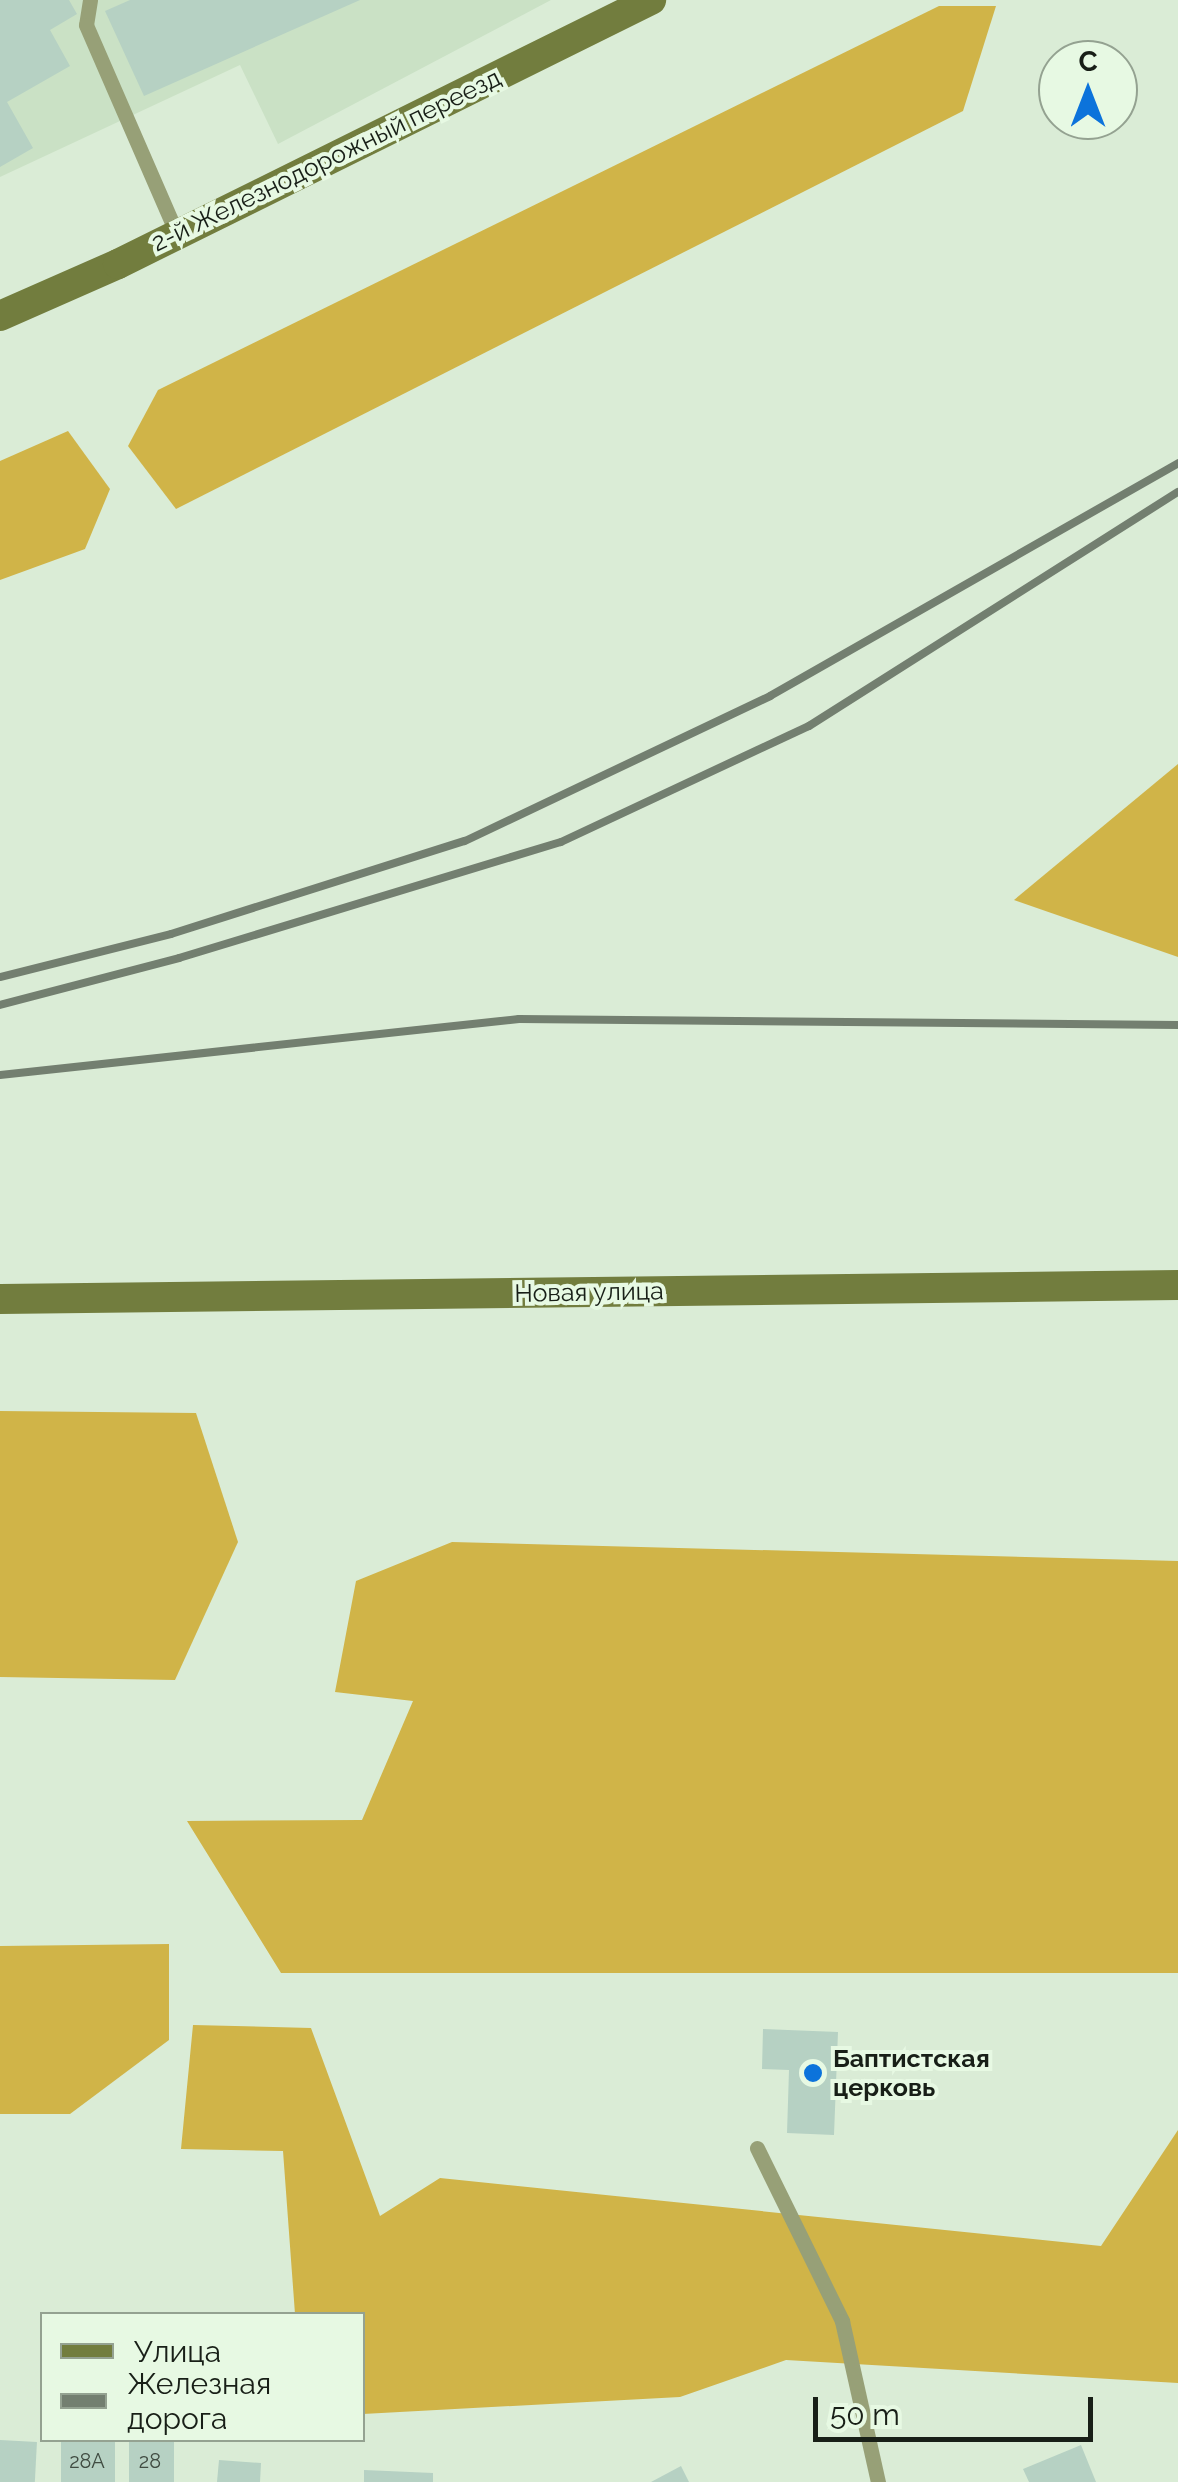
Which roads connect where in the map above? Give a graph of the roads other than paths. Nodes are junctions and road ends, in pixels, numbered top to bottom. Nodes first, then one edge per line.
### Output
1 (90, 0) edge
2 (650, 0) edge
3 (177, 234) junction
4 (0, 316) edge
5 (1178, 1285) edge
6 (0, 1300) edge
7 (758, 2148) dead end
8 (878, 2482) edge

1 - 3 lane
2 - 3 main road, 2-й Железнодорожный переезд
3 - 4 main road, 2-й Железнодорожный переезд
5 - 6 main road, Новая улица
7 - 8 lane

